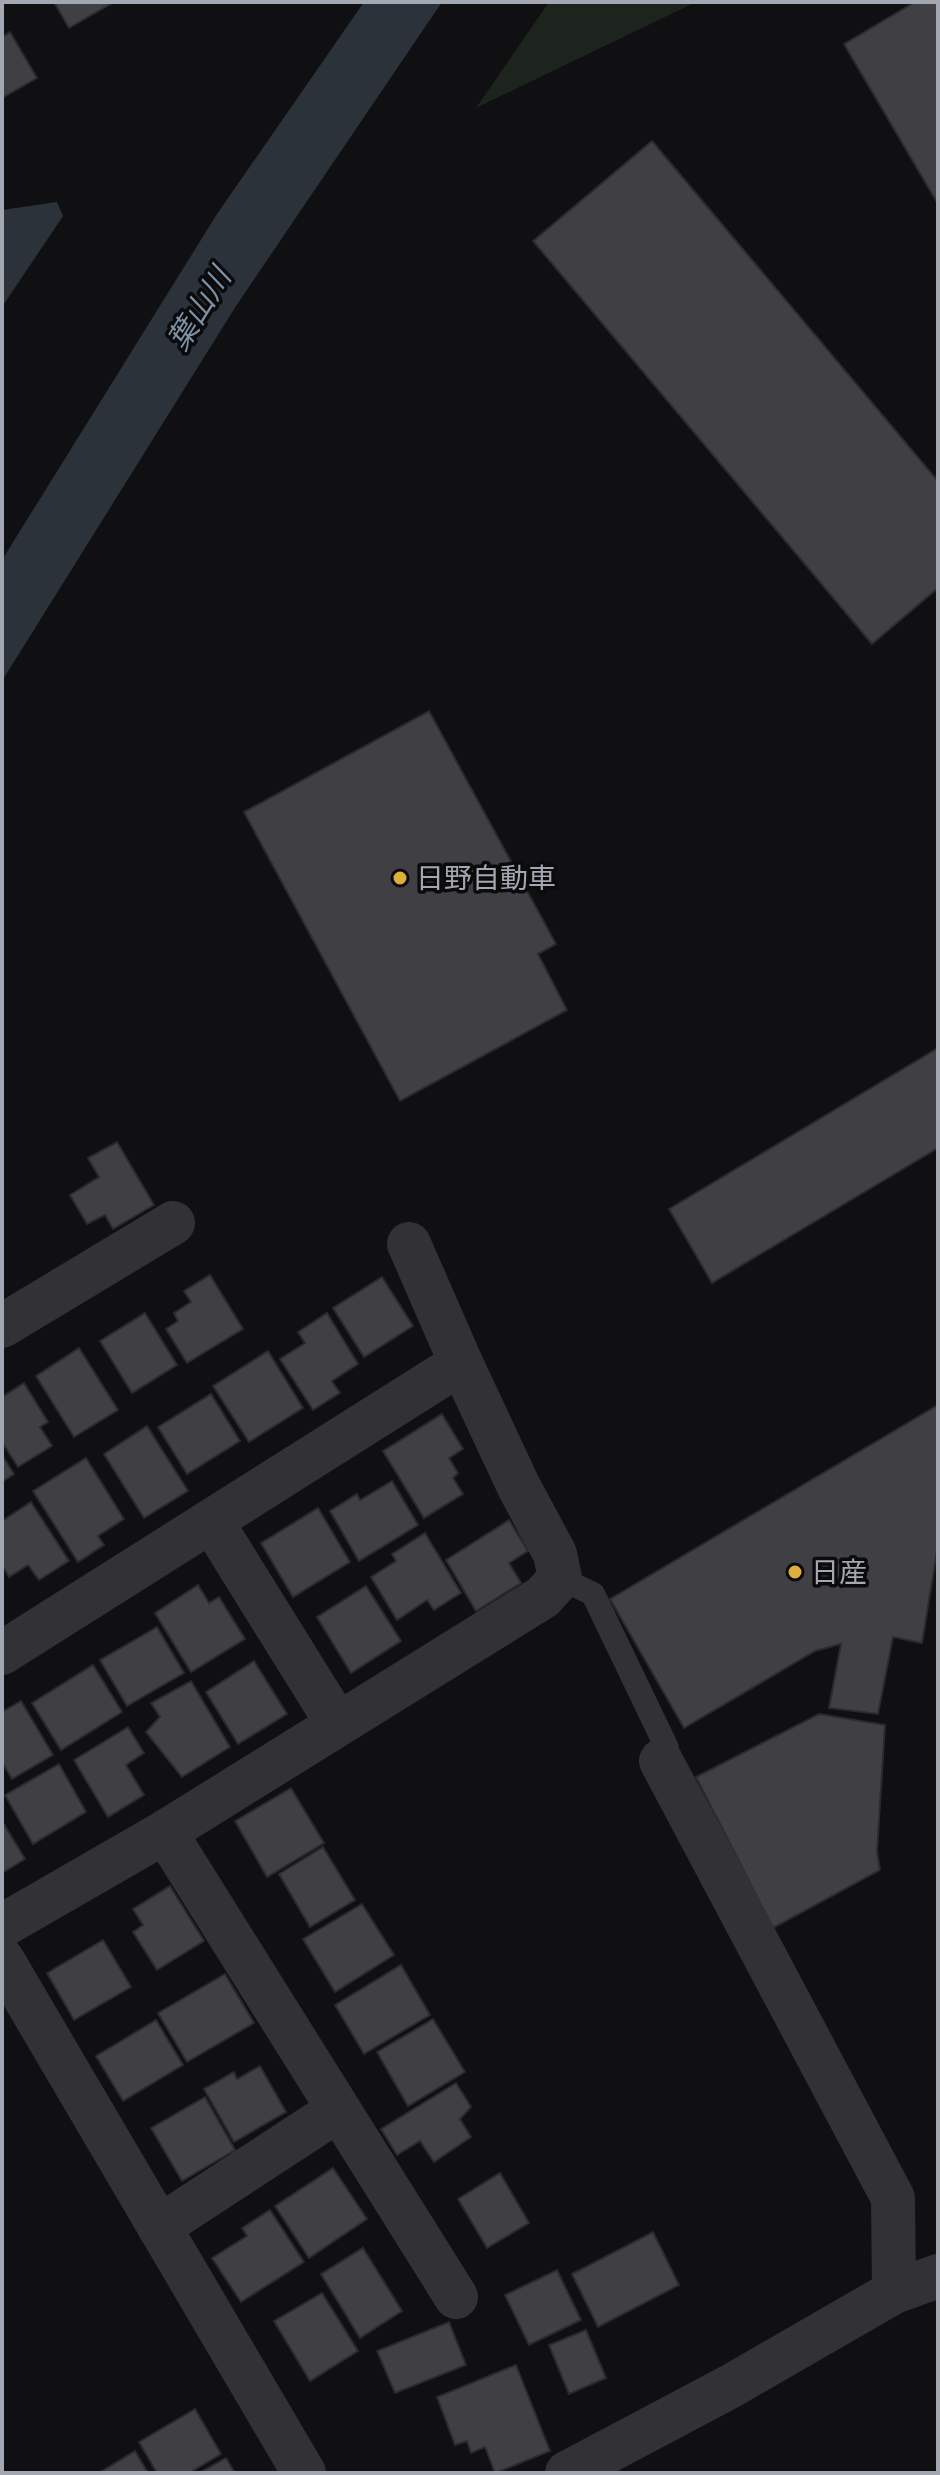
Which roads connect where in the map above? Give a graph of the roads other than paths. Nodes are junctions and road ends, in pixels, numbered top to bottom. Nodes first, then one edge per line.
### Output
1 (173, 1223) dead end
2 (409, 1244) dead end
3 (2, 1326) edge
4 (461, 1363) junction
5 (212, 1522) junction
6 (560, 1578) junction
7 (6, 1641) edge
8 (337, 1723) junction
9 (661, 1761) joint
10 (165, 1832) junction
11 (2, 1926) edge
12 (2, 1959) edge
13 (338, 2110) junction
14 (159, 2227) junction
15 (938, 2276) edge
16 (894, 2292) junction
17 (456, 2297) dead end
18 (304, 2473) edge
19 (567, 2473) edge

1 - 3 street
2 - 4 street
4 - 5 street
4 - 6 street
5 - 7 street
5 - 8 street
6 - 8 street
6 - 9 lane
8 - 10 street
9 - 16 street
10 - 11 street
10 - 13 street
12 - 14 street
13 - 14 street
13 - 17 street
14 - 18 street
15 - 16 street
16 - 19 street

